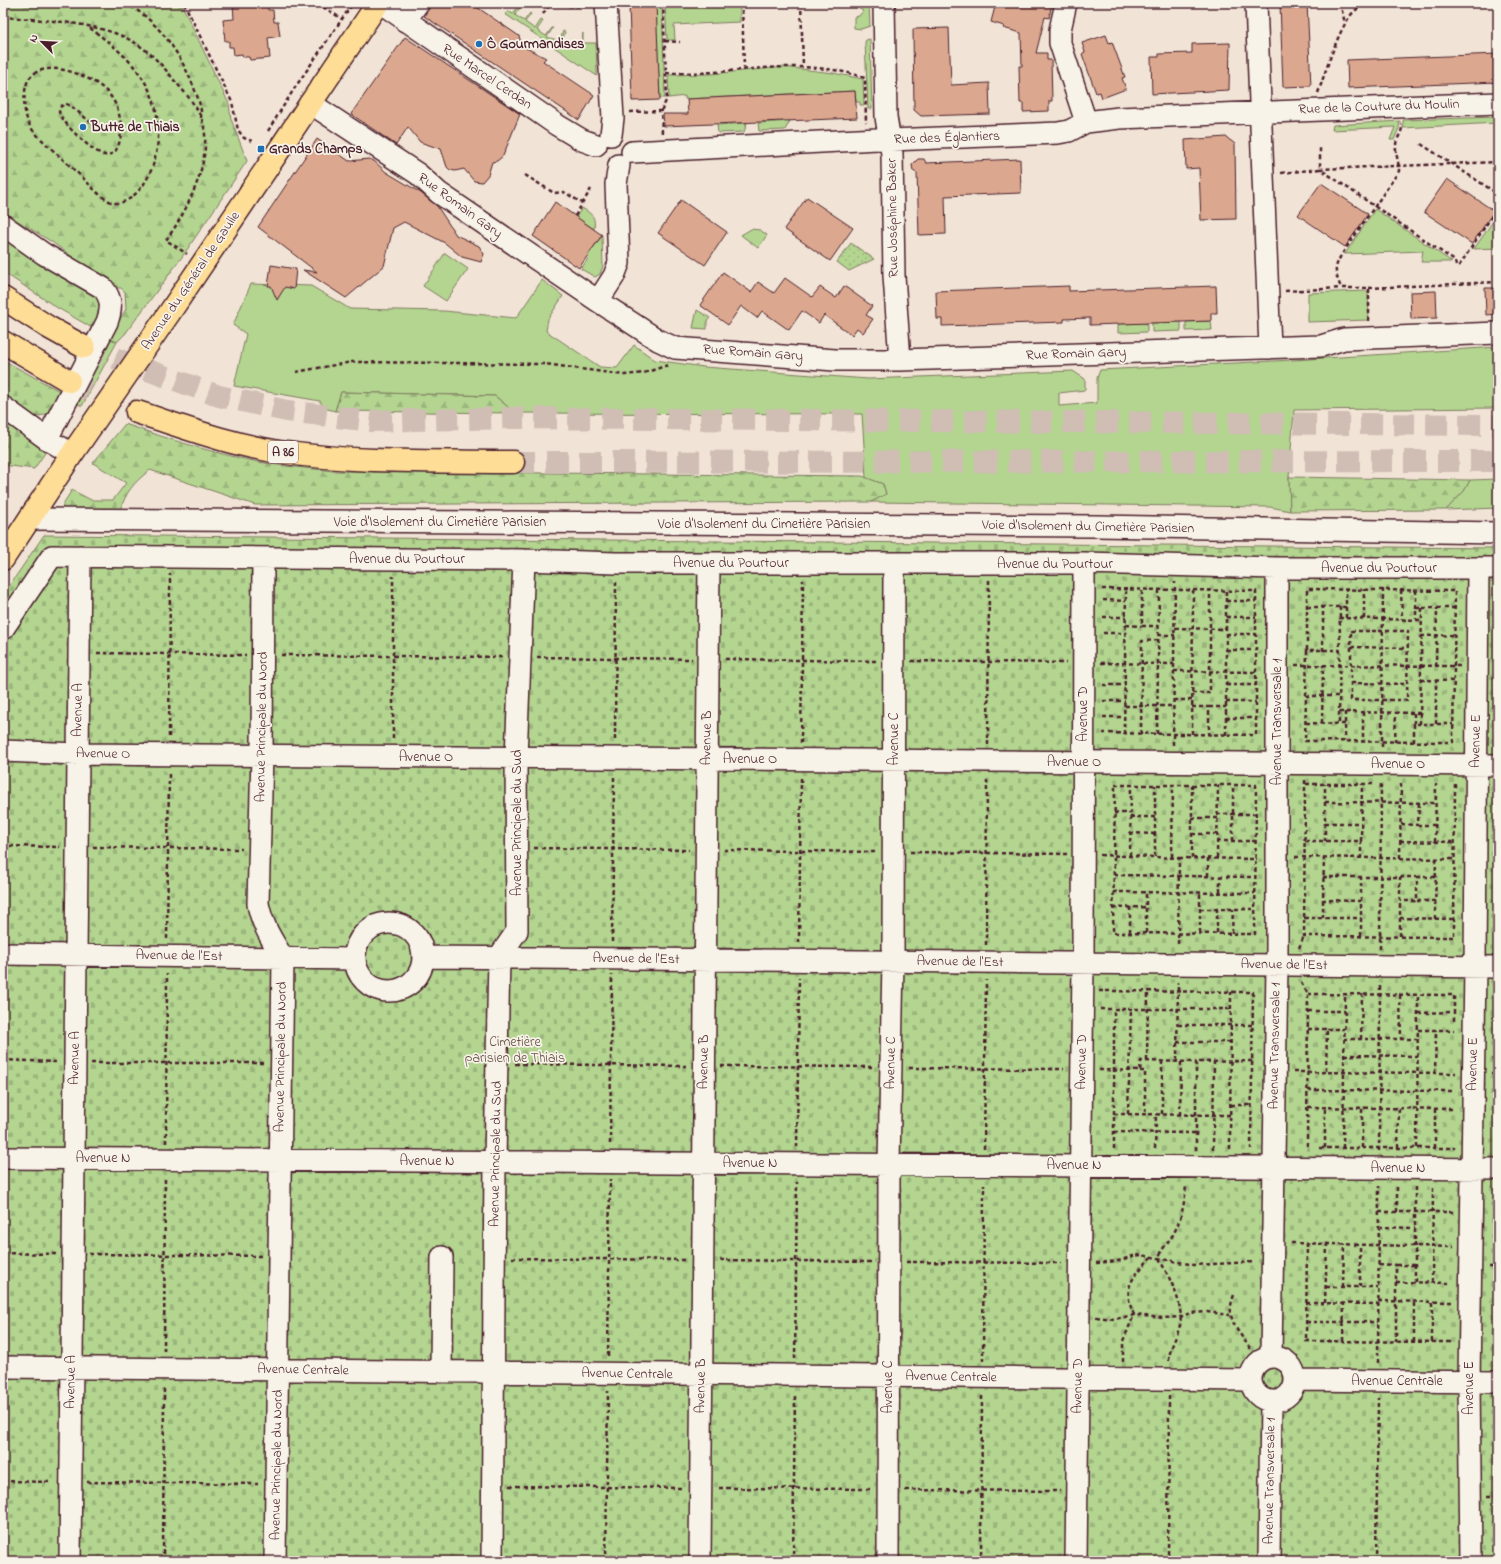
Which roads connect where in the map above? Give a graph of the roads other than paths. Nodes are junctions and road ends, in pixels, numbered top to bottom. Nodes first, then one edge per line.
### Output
1 (380, 3) edge
2 (418, 3) edge
3 (884, 3) edge
4 (1066, 3) edge
5 (1256, 3) edge
6 (600, 4) edge
7 (405, 21) junction
8 (310, 103) junction
9 (1498, 103) edge
10 (1260, 112) junction
11 (1086, 122) junction
12 (603, 140) junction
13 (891, 140) junction
14 (625, 159) junction
15 (3, 225) edge
16 (3, 298) edge
17 (598, 302) junction
18 (1498, 333) edge
19 (3, 342) edge
20 (84, 347) tunnel mouth
21 (1270, 348) junction
22 (900, 360) junction
23 (69, 381) tunnel mouth
24 (3, 407) edge
25 (137, 412) tunnel mouth
26 (47, 439) junction
27 (72, 454) junction
28 (513, 462) tunnel mouth
29 (30, 519) junction
30 (1498, 533) edge
31 (80, 556) junction
32 (263, 558) junction
33 (3, 559) edge
34 (524, 560) junction
35 (709, 563) junction
36 (1084, 563) junction
37 (894, 564) junction
38 (1277, 568) junction
39 (1488, 568) edge
40 (3, 629) edge
41 (3, 751) edge
42 (78, 754) junction
43 (262, 755) junction
44 (516, 757) junction
45 (707, 759) junction
46 (894, 760) junction
47 (1083, 762) junction
48 (1277, 763) junction
49 (1476, 765) junction
50 (1498, 765) edge
51 (3, 954) edge
52 (76, 955) junction
53 (423, 956) junction
54 (499, 957) junction
55 (283, 958) junction
56 (355, 959) junction
57 (705, 959) junction
58 (893, 961) junction
59 (1083, 963) junction
60 (1277, 965) junction
61 (1475, 967) junction
62 (1498, 967) edge
63 (3, 1158) edge
64 (74, 1158) junction
65 (279, 1160) junction
66 (495, 1161) junction
67 (703, 1163) junction
68 (889, 1164) junction
69 (1081, 1166) junction
70 (1273, 1167) junction
71 (1472, 1168) junction
72 (1498, 1168) edge
73 (442, 1257) dead end
74 (1260, 1366) junction
75 (3, 1367) edge
76 (72, 1368) junction
77 (278, 1370) junction
78 (441, 1372) junction
79 (494, 1372) junction
80 (701, 1374) junction
81 (888, 1376) junction
82 (1078, 1378) junction
83 (1295, 1380) junction
84 (1469, 1382) junction
85 (1498, 1382) edge
86 (1271, 1401) junction
87 (70, 1561) edge
88 (275, 1561) edge
89 (492, 1561) edge
90 (700, 1561) edge
91 (888, 1561) edge
92 (1076, 1561) edge
93 (1269, 1561) edge
94 (1471, 1561) edge

1 - 7 street, Rue Marcel Cerdan
1 - 8 main road, Avenue du Général de Gaulle
2 - 7 street
3 - 13 street, Rue Joséphine Baker
4 - 11 street
5 - 10 street
6 - 12 street
7 - 12 street, Rue Marcel Cerdan
8 - 17 street, Rue Romain Gary
8 - 27 main road, Avenue du Général de Gaulle
9 - 10 street, Rue de la Couture du Moulin
10 - 11 street, Rue des Églantiers
10 - 21 street
11 - 13 street, Rue des Églantiers
12 - 14 street, Rue Marcel Cerdan
13 - 14 street, Rue des Églantiers
13 - 22 street, Rue Joséphine Baker
14 - 17 street
15 - 26 street
16 - 20 main road
17 - 22 street, Rue Romain Gary
18 - 21 street, Rue Romain Gary
19 - 23 main road
21 - 22 street, Rue Romain Gary
24 - 26 street
25 - 28 main road, A 86
26 - 27 street
27 - 29 main road, Avenue du Général de Gaulle
29 - 30 street, Voie d'Isolement du Cimetière Parisien
29 - 33 main road, Avenue du Général de Gaulle
31 - 32 street, Avenue du Pourtour
31 - 40 street, Avenue du Pourtour
31 - 42 street, Avenue A
32 - 34 street, Avenue du Pourtour
32 - 43 street, Avenue Principale du Nord
34 - 35 street, Avenue du Pourtour
34 - 44 street, Avenue Principale du Sud
35 - 37 street, Avenue du Pourtour
35 - 45 street, Avenue B
36 - 37 street, Avenue du Pourtour
36 - 38 street, Avenue du Pourtour
36 - 47 street, Avenue D
37 - 46 street, Avenue C
38 - 39 street, Avenue du Pourtour
38 - 48 street, Avenue Transversale 1
39 - 49 street, Avenue E
41 - 42 street, Avenue O
42 - 43 street, Avenue O
42 - 52 street, Avenue A
43 - 44 street, Avenue O
43 - 55 street, Avenue Principale du Nord
44 - 45 street, Avenue O
44 - 54 street, Avenue Principale du Sud
45 - 46 street, Avenue O
45 - 57 street, Avenue B
46 - 47 street, Avenue O
46 - 58 street, Avenue C
47 - 48 street, Avenue O
47 - 59 street, Avenue D
48 - 49 street, Avenue O
48 - 60 street, Avenue Transversale 1
49 - 50 street, Avenue O
49 - 61 street, Avenue E
51 - 52 street, Avenue de l'Est
52 - 55 street, Avenue de l'Est
52 - 64 street, Avenue A
53 - 54 street, Avenue de l'Est
53 - 56 street
53 - 56 street
54 - 57 street, Avenue de l'Est
54 - 66 street, Avenue Principale du Sud
55 - 56 street, Avenue de l'Est
55 - 65 street, Avenue Principale du Nord
57 - 58 street, Avenue de l'Est
57 - 67 street, Avenue B
58 - 59 street, Avenue de l'Est
58 - 68 street, Avenue C
59 - 60 street, Avenue de l'Est
59 - 69 street, Avenue D
60 - 61 street, Avenue de l'Est
60 - 70 street, Avenue Transversale 1
61 - 62 street, Avenue de l'Est
61 - 71 street, Avenue E
63 - 64 street, Avenue N
64 - 65 street, Avenue N
64 - 76 street, Avenue A
65 - 66 street, Avenue N
65 - 77 street, Avenue Principale du Nord
66 - 67 street, Avenue N
66 - 79 street, Avenue Principale du Sud
67 - 68 street, Avenue N
67 - 80 street, Avenue B
68 - 69 street, Avenue N
68 - 81 street, Avenue C
69 - 70 street, Avenue N
69 - 82 street, Avenue D
70 - 71 street, Avenue N
70 - 74 street, Avenue Transversale 1
71 - 72 street, Avenue N
71 - 84 street, Avenue E
73 - 78 street
74 - 82 street, Avenue Centrale
74 - 83 street
74 - 86 street
75 - 76 street, Avenue Centrale
76 - 77 street, Avenue Centrale
76 - 87 street, Avenue A
77 - 78 street, Avenue Centrale
77 - 88 street, Avenue Principale du Nord
78 - 79 street, Avenue Centrale
79 - 80 street, Avenue Centrale
79 - 89 street, Avenue Principale du Sud
80 - 81 street, Avenue Centrale
80 - 90 street, Avenue B
81 - 82 street, Avenue Centrale
81 - 91 street, Avenue C
82 - 92 street, Avenue D
83 - 84 street, Avenue Centrale
83 - 86 street
84 - 85 street, Avenue Centrale
84 - 94 street, Avenue E
86 - 93 street, Avenue Transversale 1

